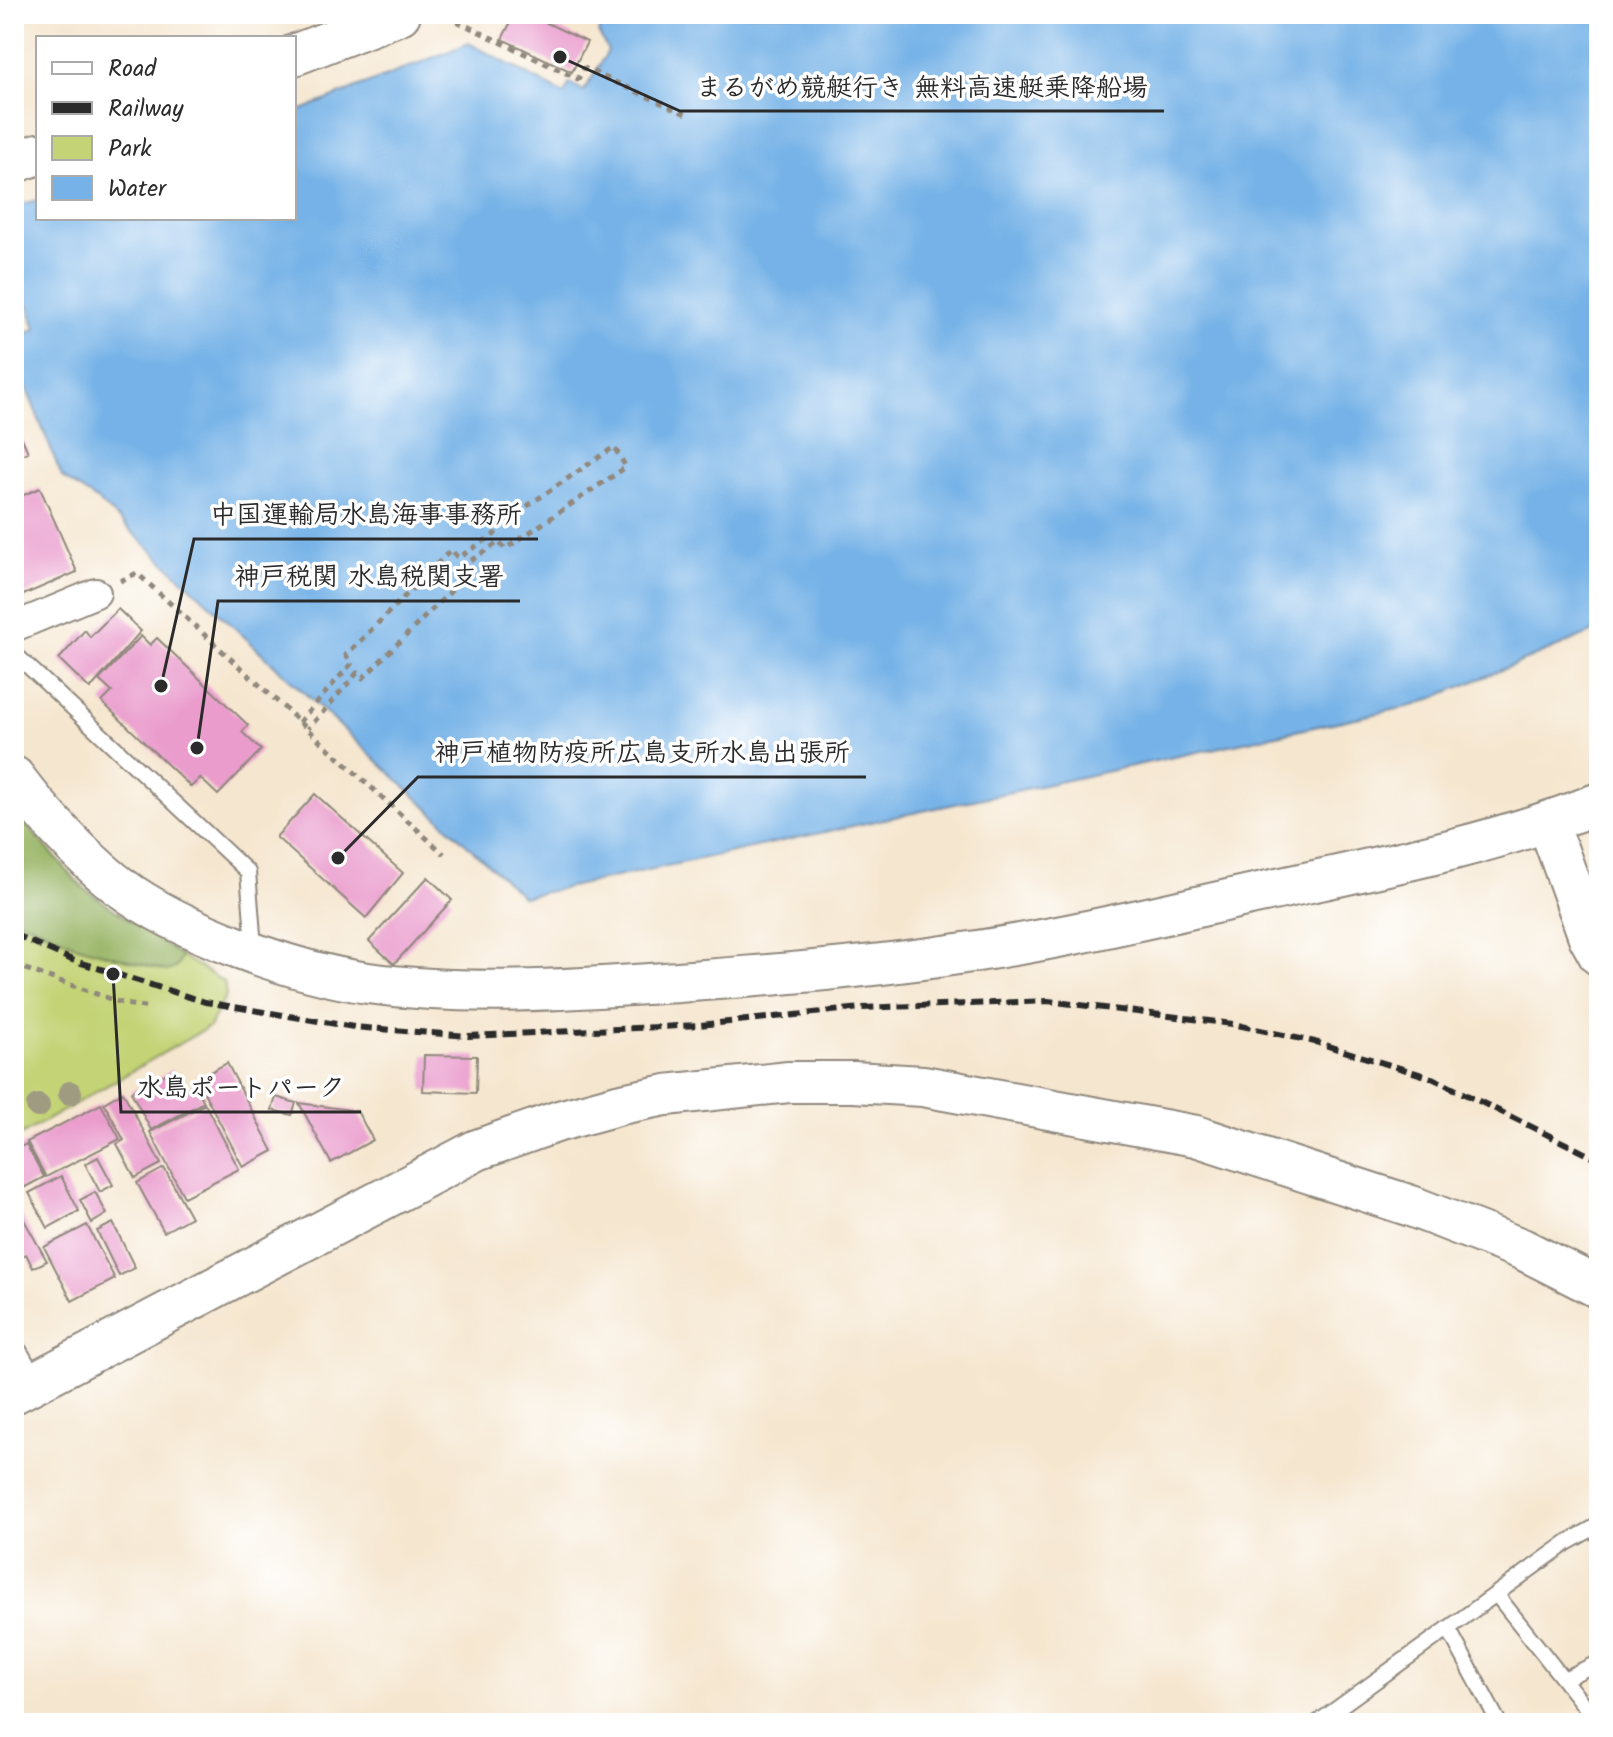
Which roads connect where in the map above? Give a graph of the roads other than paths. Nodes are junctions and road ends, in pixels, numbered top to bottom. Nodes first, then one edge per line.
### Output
1 (400, 14) edge
2 (296, 54) edge
3 (36, 155) edge
4 (14, 163) edge
5 (96, 593) dead end
6 (14, 627) edge
7 (14, 653) edge
8 (14, 777) edge
9 (1599, 803) edge
10 (1548, 823) junction
11 (254, 952) junction
12 (1599, 955) edge
13 (1599, 1288) edge
14 (20, 1377) edge
15 (1599, 1525) edge
16 (1496, 1594) junction
17 (1448, 1628) junction
18 (1599, 1662) edge
19 (1564, 1679) junction
20 (1317, 1723) edge
21 (1499, 1723) edge
22 (1598, 1723) edge

1 - 2 street
3 - 4 street
5 - 6 street
7 - 11 lane
8 - 11 street
9 - 10 street
10 - 11 street
10 - 12 street
13 - 14 street
15 - 16 lane
16 - 17 lane
16 - 19 lane
17 - 20 lane
17 - 21 lane
18 - 19 lane
19 - 22 lane

